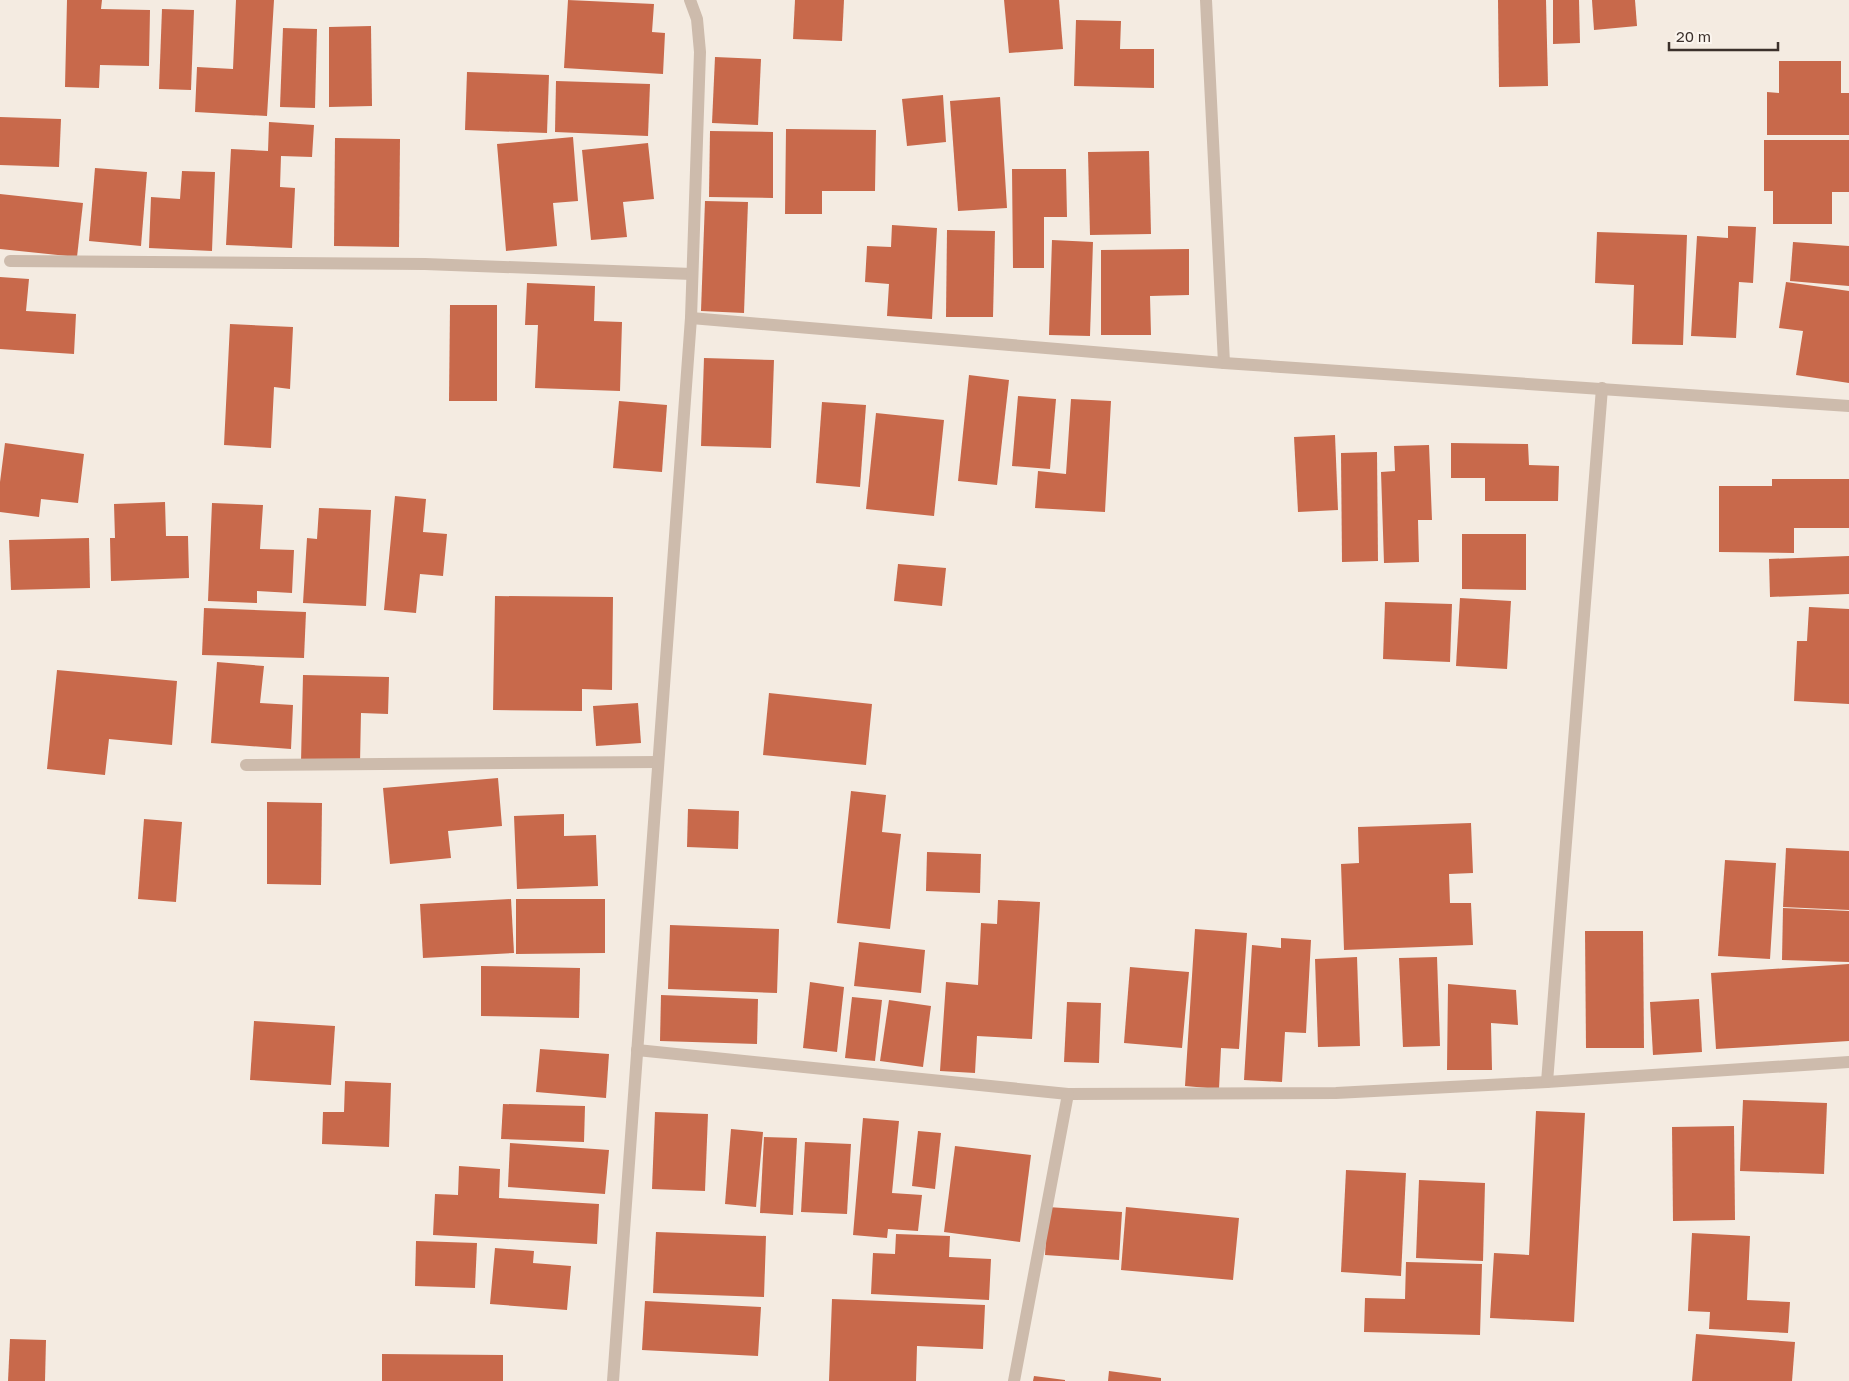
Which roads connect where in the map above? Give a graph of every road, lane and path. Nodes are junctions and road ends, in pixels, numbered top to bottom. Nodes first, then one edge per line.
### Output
1 (690, 0) edge
2 (1206, 0) edge
3 (10, 261) dead end
4 (692, 274) junction
5 (690, 318) junction
6 (1224, 363) junction
7 (1602, 388) junction
8 (1849, 406) edge
9 (658, 762) junction
10 (246, 765) dead end
11 (637, 1050) junction
12 (1849, 1062) edge
13 (1547, 1082) junction
14 (1068, 1094) junction
15 (613, 1381) edge
16 (1014, 1381) edge

1 - 4 street
2 - 6 street
3 - 4 street
4 - 5 street
5 - 6 street
5 - 9 street
6 - 7 street
7 - 8 street
7 - 13 street
9 - 10 street
9 - 11 street
11 - 14 street
11 - 15 street
12 - 13 street
13 - 14 street
14 - 16 street

